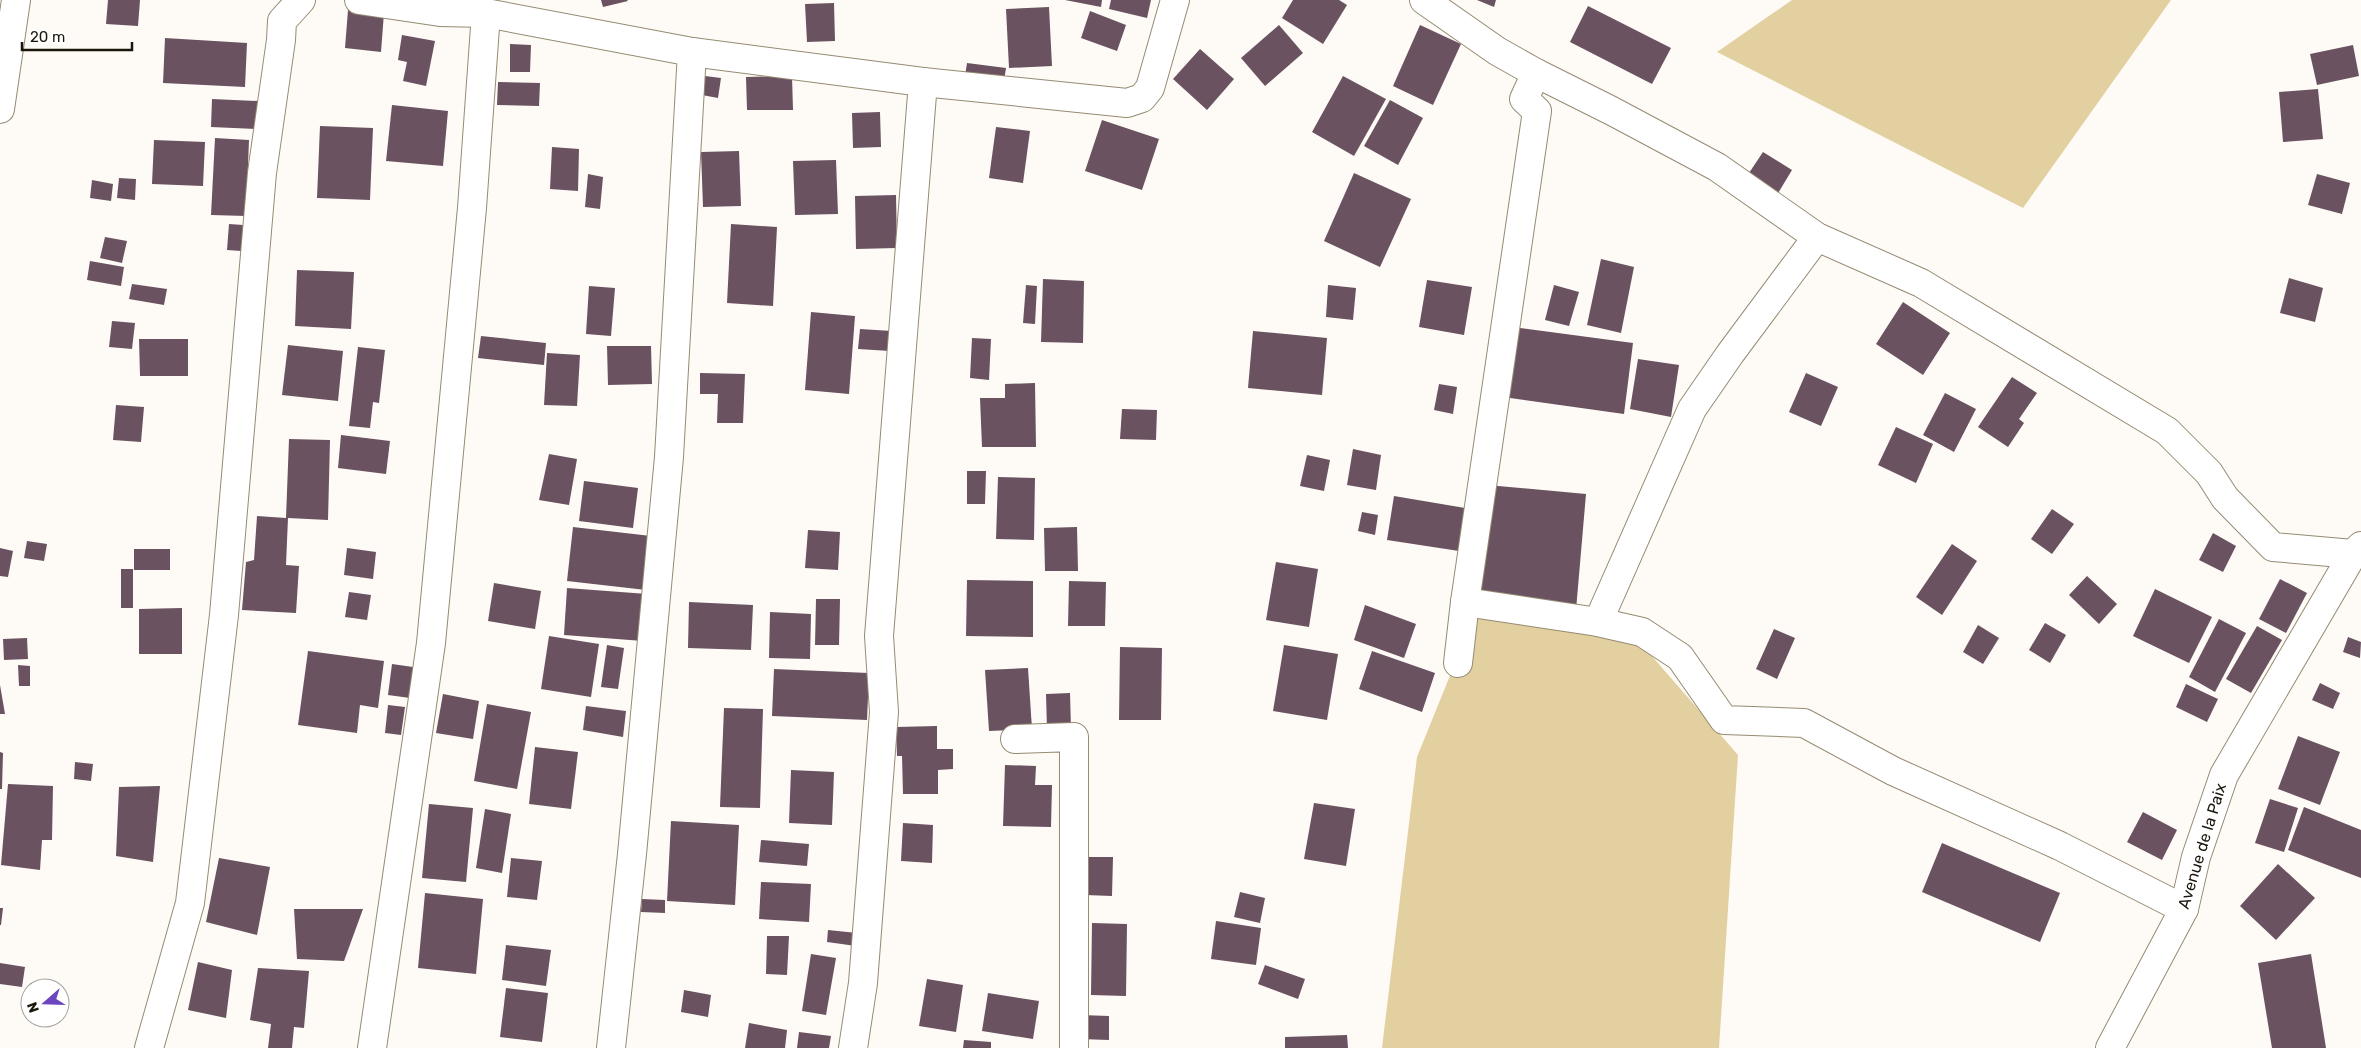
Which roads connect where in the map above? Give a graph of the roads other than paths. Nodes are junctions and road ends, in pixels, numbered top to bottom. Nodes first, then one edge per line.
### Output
1 (16, 0) edge
2 (301, 0) edge
3 (359, 0) edge
4 (1175, 0) edge
5 (1424, 0) edge
6 (486, 14) junction
7 (692, 52) junction
8 (1536, 73) junction
9 (923, 82) junction
10 (0, 109) edge
11 (1817, 237) junction
12 (2357, 550) edge
13 (1465, 602) junction
14 (1598, 622) junction
15 (1458, 663) dead end
16 (1015, 739) dead end
17 (2184, 909) junction
18 (149, 1048) edge
19 (372, 1048) edge
20 (611, 1048) edge
21 (853, 1048) edge
22 (1074, 1048) edge
23 (2110, 1048) edge

1 - 10 street
2 - 18 street
3 - 6 street
4 - 9 street
5 - 8 street
6 - 7 street
6 - 19 street
7 - 9 street
7 - 20 street
8 - 11 street
8 - 13 street
9 - 21 street
11 - 12 street
11 - 14 street
12 - 17 street, Avenue de la Paix
13 - 14 street
13 - 15 street
14 - 17 street
16 - 22 street
17 - 23 street, Avenue de la Paix

